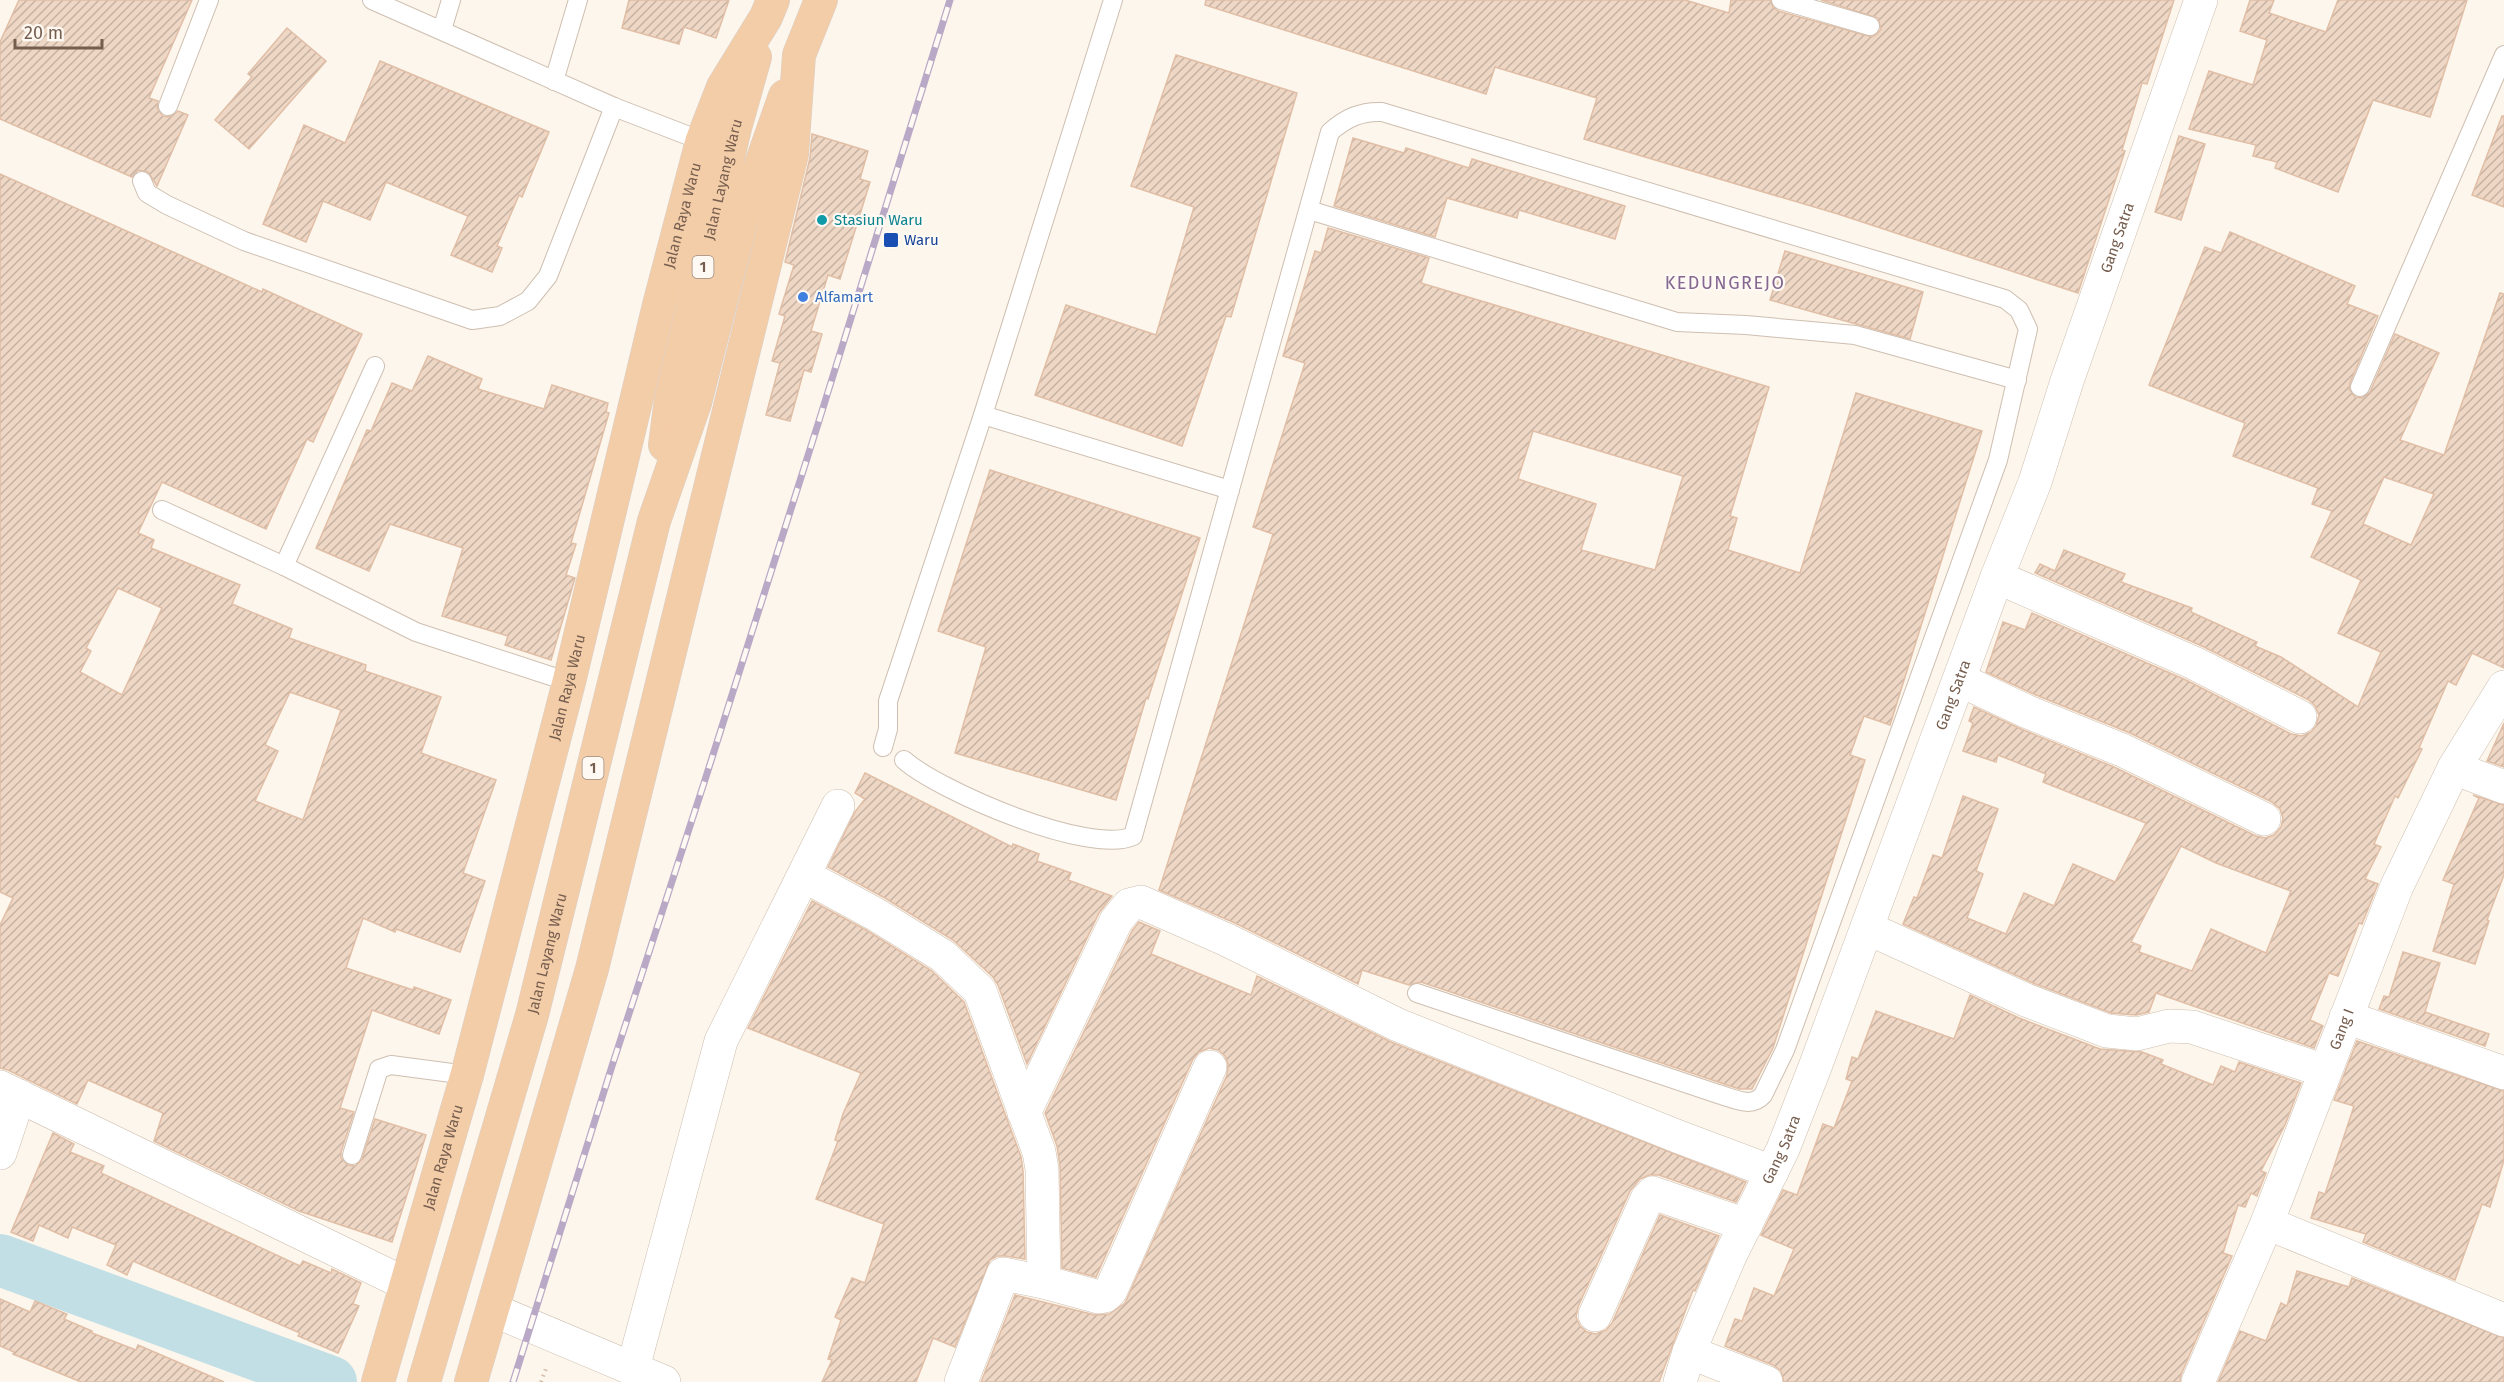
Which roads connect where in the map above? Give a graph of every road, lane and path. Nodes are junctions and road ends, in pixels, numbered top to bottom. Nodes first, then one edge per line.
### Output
1 (209, 0) edge
2 (372, 0) edge
3 (450, 0) edge
4 (578, 0) edge
5 (821, 0) edge
6 (1113, 0) edge
7 (1782, 0) edge
8 (2201, 0) edge
9 (770, 9) edge
10 (1870, 26) dead end
11 (442, 30) junction
12 (799, 55) junction
13 (2504, 55) edge
14 (554, 81) junction
15 (168, 106) dead end
16 (614, 107) junction
17 (702, 141) junction
18 (142, 181) dead end
19 (1309, 210) junction
20 (375, 366) dead end
21 (2018, 380) junction
22 (2360, 387) dead end
23 (983, 415) junction
24 (1230, 490) junction
25 (162, 510) dead end
26 (654, 521) junction
27 (284, 566) junction
28 (1997, 577) junction
29 (1960, 680) junction
30 (569, 682) junction
31 (2504, 687) edge
32 (2300, 717) dead end
33 (883, 747) dead end
34 (904, 760) dead end
35 (2454, 768) junction
36 (2504, 787) edge
37 (838, 806) dead end
38 (2264, 819) dead end
39 (805, 876) junction
40 (1867, 928) junction
41 (1417, 993) dead end
42 (2346, 1017) junction
43 (1210, 1066) dead end
44 (2325, 1071) junction
45 (2504, 1073) edge
46 (467, 1075) junction
47 (9, 1092) edge
48 (1024, 1113) junction
49 (0, 1153) edge
50 (352, 1155) dead end
51 (1772, 1172) junction
52 (2266, 1223) junction
53 (1746, 1225) junction
54 (1044, 1282) junction
55 (405, 1284) junction
56 (493, 1310) junction
57 (1595, 1315) dead end
58 (2504, 1320) edge
59 (1685, 1367) edge
60 (633, 1368) junction
61 (379, 1378) edge
62 (424, 1382) edge
63 (471, 1382) edge
64 (664, 1382) edge
65 (961, 1382) edge
66 (1766, 1382) edge
67 (2198, 1382) edge

1 - 15 lane
2 - 11 lane
3 - 11 lane
4 - 14 lane
5 - 12 highway, 1
6 - 23 lane
7 - 10 lane
8 - 28 street, Gang Satra
9 - 17 highway, Jalan Raya Waru
9 - 26 highway, Jalan Layang Waru / 1
11 - 14 lane
12 - 26 highway, Jalan Layang Waru / 1
12 - 56 highway
13 - 22 lane
14 - 16 lane
16 - 17 lane
16 - 18 lane
17 - 30 highway, Jalan Raya Waru
19 - 21 lane
19 - 21 lane
19 - 24 lane
20 - 27 lane
21 - 41 lane
23 - 24 lane
23 - 33 lane
24 - 34 lane
25 - 27 lane
26 - 62 highway, Jalan Layang Waru / 1
27 - 30 lane
28 - 29 street, Gang Satra
28 - 32 street
29 - 38 street
29 - 40 street, Gang Satra
30 - 46 highway, Jalan Raya Waru
31 - 35 street, Gang I
35 - 36 street
35 - 42 street, Gang I
37 - 39 street
39 - 48 street
39 - 60 street
40 - 44 street
40 - 51 street, Gang Satra
42 - 44 street, Gang I
42 - 45 street
43 - 54 street
44 - 52 street, Gang I
46 - 50 lane
46 - 55 highway, Jalan Raya Waru
47 - 49 street
47 - 55 street
48 - 51 street
48 - 54 street
51 - 53 street, Gang Satra
52 - 58 street
52 - 67 street, Gang I
53 - 57 street
53 - 59 street, Gang Satra
54 - 65 street
55 - 61 highway, Jalan Raya Waru
56 - 60 street
56 - 63 highway
59 - 66 street
60 - 64 street

